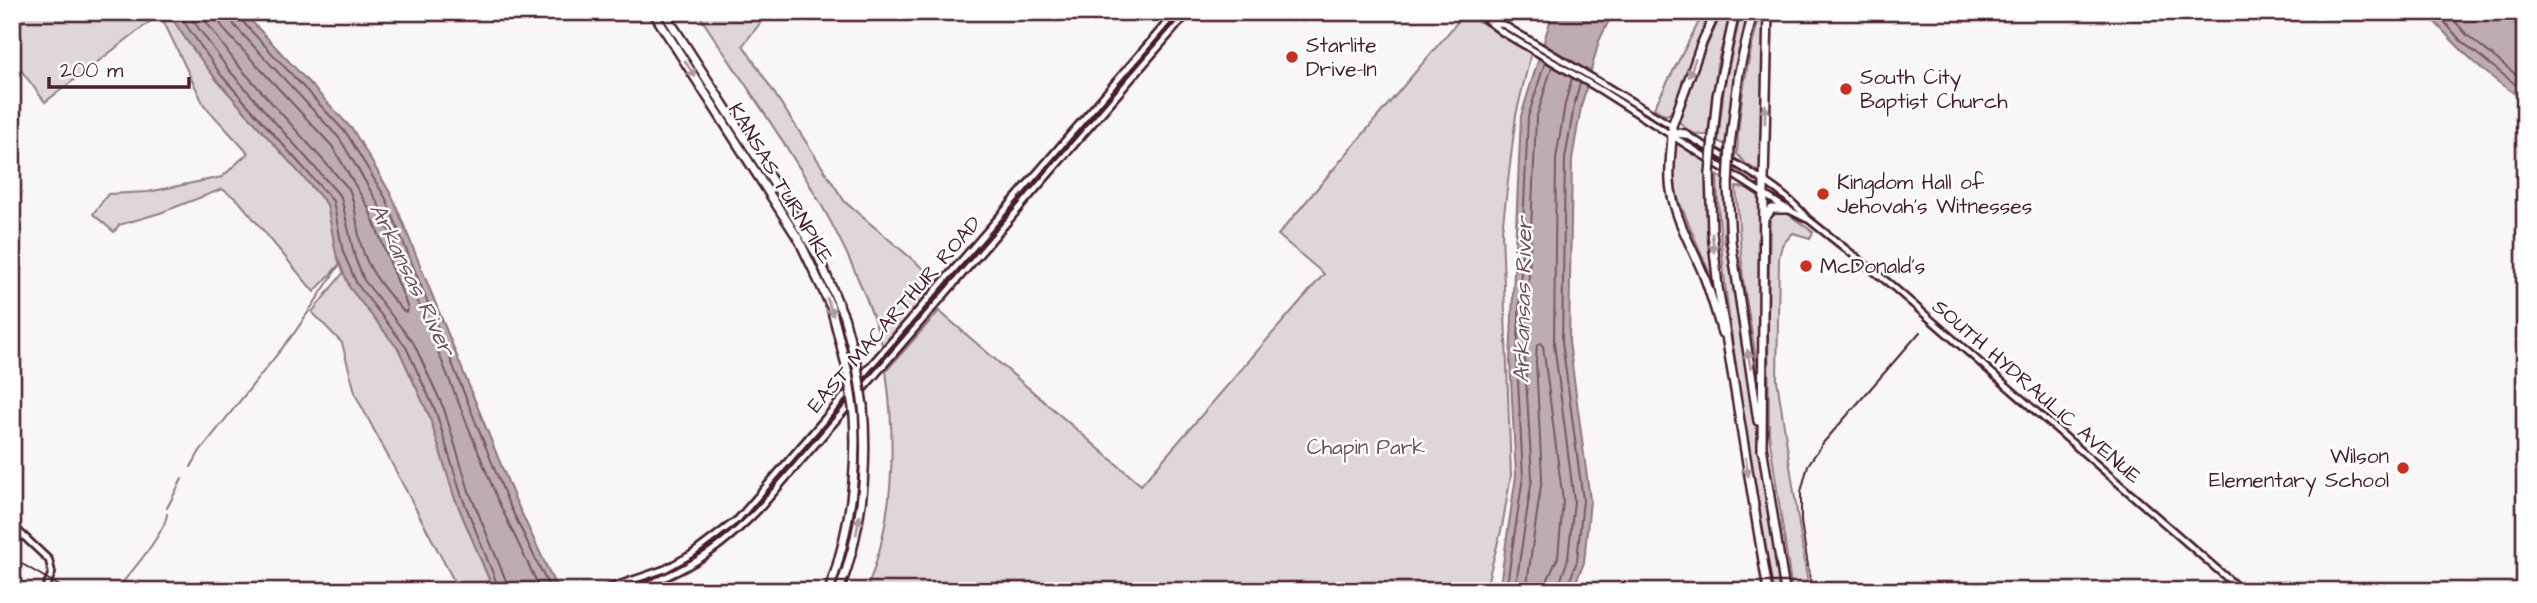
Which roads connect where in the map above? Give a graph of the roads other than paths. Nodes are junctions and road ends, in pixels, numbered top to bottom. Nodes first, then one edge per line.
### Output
1 (653, 12) edge
2 (664, 12) edge
3 (1176, 12) edge
4 (1189, 12) edge
5 (1476, 12) edge
6 (1716, 12) edge
7 (1735, 12) edge
8 (1754, 12) edge
9 (1768, 12) edge
10 (1491, 21) junction
11 (1672, 126) junction
12 (1685, 134) junction
13 (1672, 136) junction
14 (1764, 182) junction
15 (1764, 193) junction
16 (1018, 194) junction
17 (1026, 200) junction
18 (1787, 209) junction
19 (1808, 219) junction
20 (1764, 220) junction
21 (1730, 356) junction
22 (1762, 451) junction
23 (12, 525) edge
24 (44, 591) edge
25 (601, 591) edge
26 (630, 591) edge
27 (829, 591) edge
28 (839, 591) edge
29 (1768, 591) edge
30 (1786, 591) edge
31 (2242, 591) edge

1 -> 27 highway, KANSAS TURNPIKE, bridge
28 -> 2 highway, KANSAS TURNPIKE, bridge
3 - 16 street, EAST MACARTHUR ROAD
4 - 17 street, EAST MACARTHUR ROAD
5 - 10 street, SOUTH HYDRAULIC AVENUE
6 -> 11 highway
7 -> 21 highway, bridge
22 -> 8 highway, bridge
14 -> 9 highway
10 - 11 street, SOUTH HYDRAULIC AVENUE
10 - 13 street, SOUTH HYDRAULIC AVENUE
11 - 12 street, SOUTH HYDRAULIC AVENUE
11 - 13 highway
12 - 13 highway
12 - 14 street, SOUTH HYDRAULIC AVENUE
13 - 15 street, SOUTH HYDRAULIC AVENUE
13 - 21 highway
14 - 15 highway
14 - 19 street, SOUTH HYDRAULIC AVENUE
15 - 18 street, SOUTH HYDRAULIC AVENUE
15 - 20 highway
16 - 17 street
16 - 25 street, EAST MACARTHUR ROAD
17 - 26 street, EAST MACARTHUR ROAD
18 - 19 street, SOUTH HYDRAULIC AVENUE
18 - 20 highway
19 - 31 street, SOUTH HYDRAULIC AVENUE
20 - 22 highway
21 -> 29 highway
22 - 30 highway
23 - 24 street

